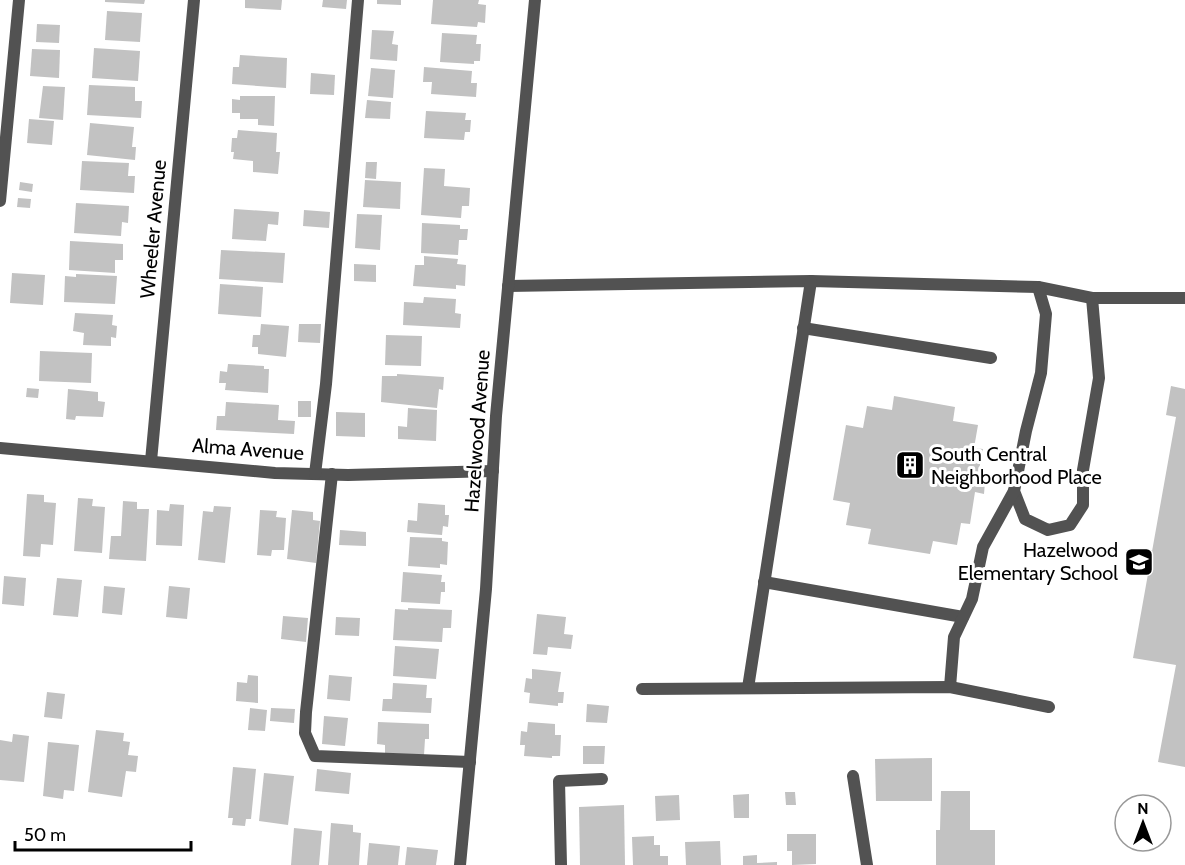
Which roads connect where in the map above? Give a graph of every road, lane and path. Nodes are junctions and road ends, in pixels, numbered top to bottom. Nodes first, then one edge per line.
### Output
1 (19, 0) edge
2 (194, 0) edge
3 (358, 0) edge
4 (535, 0) edge
5 (0, 201) edge
6 (811, 281) junction
7 (508, 286) junction
8 (1038, 287) junction
9 (1092, 298) junction
10 (1185, 298) edge
11 (803, 328) junction
12 (991, 358) dead end
13 (0, 448) edge
14 (151, 461) junction
15 (493, 471) junction
16 (315, 474) junction
17 (332, 474) junction
18 (1014, 491) junction
19 (764, 582) junction
20 (963, 617) junction
21 (950, 687) junction
22 (748, 688) junction
23 (642, 689) dead end
24 (1048, 707) dead end
25 (470, 762) junction
26 (853, 776) dead end
27 (602, 779) dead end
28 (460, 865) edge
29 (561, 865) edge
30 (867, 865) edge

1 - 5 street
2 - 14 street, Wheeler Avenue
3 - 16 street
4 - 7 street, Hazelwood Avenue
6 - 7 street
6 - 8 street
6 - 11 street
7 - 15 street, Hazelwood Avenue
8 - 9 street
8 - 18 street
9 - 10 street
9 - 18 street
11 - 12 street
11 - 19 street
13 - 14 street, Alma Avenue
14 - 16 street, Alma Avenue
15 - 17 street, Alma Avenue
15 - 25 street, Hazelwood Avenue
16 - 17 street, Alma Avenue
17 - 25 street
18 - 20 street
19 - 20 street
19 - 22 street
20 - 21 street
21 - 22 street
21 - 24 street
22 - 23 street
25 - 28 street, Hazelwood Avenue
26 - 30 street
27 - 29 street

